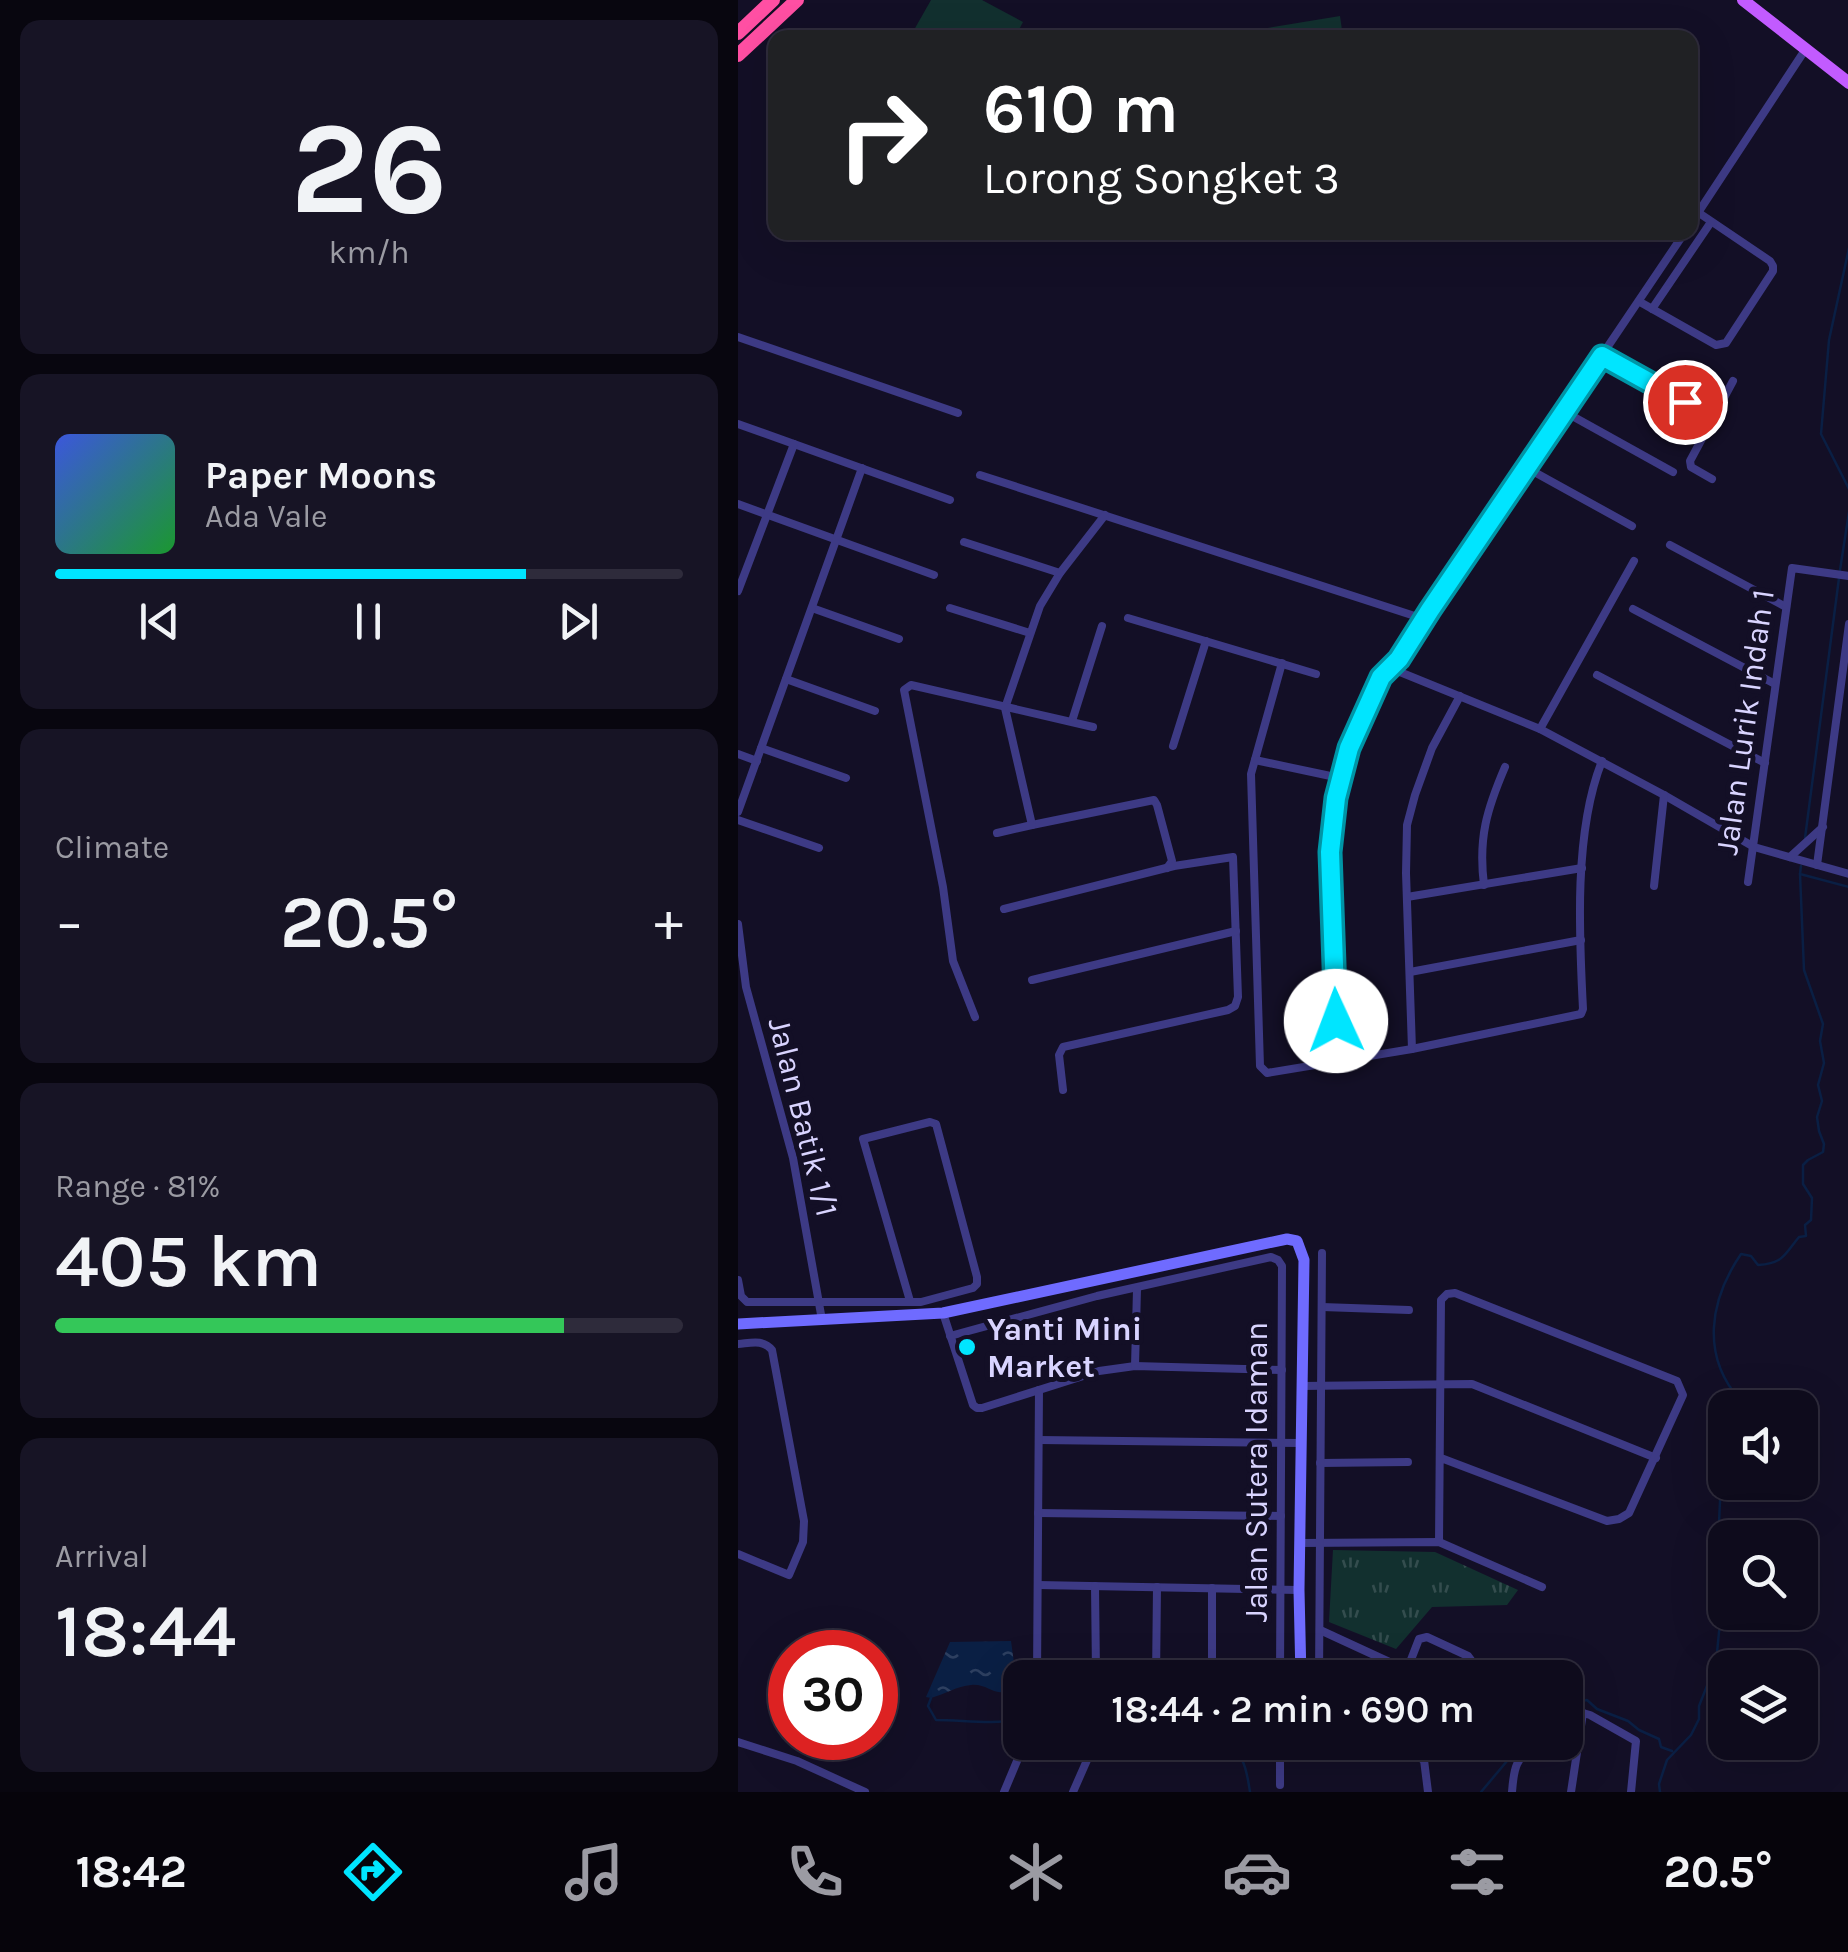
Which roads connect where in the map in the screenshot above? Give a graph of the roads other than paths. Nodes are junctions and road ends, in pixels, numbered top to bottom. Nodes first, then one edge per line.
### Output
1 (773, 0) edge
2 (798, 0) edge
3 (1743, 0) edge
4 (738, 33) edge
5 (1805, 50) junction
6 (738, 55) edge
7 (1848, 83) edge
8 (1698, 213) joint
9 (1712, 222) junction
10 (1680, 240) edge
11 (1640, 302) junction
12 (1652, 309) junction
13 (738, 337) edge
14 (1602, 356) junction
15 (1733, 381) dead end
16 (1565, 412) junction
17 (958, 413) dead end
18 (1712, 418) junction
19 (738, 424) edge
20 (794, 444) junction
21 (862, 468) junction
22 (1527, 468) junction
23 (1673, 472) dead end
24 (980, 475) dead end
25 (1712, 479) dead end
26 (950, 500) dead end
27 (738, 504) edge
28 (766, 514) junction
29 (1105, 515) junction
30 (1632, 526) dead end
31 (836, 539) junction
32 (964, 542) dead end
33 (1670, 545) dead end
34 (1634, 561) dead end
35 (1060, 572) junction
36 (934, 575) dead end
37 (1848, 575) edge
38 (738, 591) edge
39 (1786, 606) junction
40 (812, 608) junction
41 (950, 608) dead end
42 (1633, 609) dead end
43 (1128, 618) dead end
44 (1424, 619) junction
45 (1848, 624) edge
46 (1102, 626) dead end
47 (1030, 633) junction
48 (899, 639) dead end
49 (1206, 641) junction
50 (1847, 649) edge
51 (1282, 664) junction
52 (1390, 668) junction
53 (1316, 674) dead end
54 (1597, 675) dead end
55 (786, 680) junction
56 (1776, 684) junction
57 (1460, 696) junction
58 (1005, 708) junction
59 (874, 711) dead end
60 (1072, 721) junction
61 (1093, 727) dead end
62 (1540, 730) junction
63 (1174, 746) dead end
64 (761, 748) junction
65 (738, 754) edge
66 (756, 760) junction
67 (1254, 760) junction
68 (1602, 761) junction
69 (1765, 763) junction
70 (1505, 767) dead end
71 (846, 778) dead end
72 (1340, 778) junction
73 (1664, 794) junction
74 (738, 816) edge
75 (1032, 824) junction
76 (1823, 828) junction
77 (997, 832) dead end
78 (1754, 847) junction
79 (819, 848) dead end
80 (1790, 857) junction
81 (1818, 865) junction
82 (1167, 868) junction
83 (1582, 868) junction
84 (1848, 874) edge
85 (1748, 882) dead end
86 (1484, 885) junction
87 (1654, 886) dead end
88 (1408, 898) junction
89 (1004, 908) dead end
90 (738, 924) edge
91 (1236, 931) junction
92 (1581, 940) junction
93 (1410, 972) junction
94 (1032, 980) dead end
95 (975, 1017) dead end
96 (1412, 1048) junction
97 (1338, 1061) junction
98 (1064, 1090) dead end
99 (1322, 1254) dead end
100 (738, 1280) edge
101 (1137, 1288) junction
102 (818, 1301) junction
103 (910, 1302) junction
104 (1322, 1308) junction
105 (1408, 1310) dead end
106 (943, 1314) junction
107 (822, 1320) junction
108 (738, 1324) edge
109 (950, 1336) junction
110 (738, 1344) edge
111 (1135, 1366) junction
112 (1282, 1370) junction
113 (1441, 1383) junction
114 (1301, 1386) junction
115 (1321, 1386) junction
116 (1039, 1390) junction
117 (1038, 1440) junction
118 (1282, 1442) junction
119 (1301, 1443) junction
120 (1441, 1458) junction
121 (1656, 1458) junction
122 (1408, 1462) dead end
123 (1320, 1463) junction
124 (1038, 1513) junction
125 (1281, 1516) junction
126 (1300, 1542) junction
127 (1320, 1542) junction
128 (1439, 1542) junction
129 (738, 1554) edge
130 (1038, 1585) junction
131 (1096, 1586) junction
132 (1157, 1586) junction
133 (1542, 1587) dead end
134 (1212, 1588) junction
135 (1281, 1590) junction
136 (1300, 1590) junction
137 (1320, 1630) junction
138 (1037, 1660) edge
139 (1096, 1660) edge
140 (1156, 1660) edge
141 (1212, 1660) edge
142 (1280, 1660) edge
143 (1301, 1660) edge
144 (1319, 1660) edge
145 (1384, 1660) edge
146 (1411, 1660) edge
147 (1471, 1660) edge
148 (1583, 1713) edge
149 (738, 1742) edge
150 (1017, 1760) edge
151 (1087, 1760) edge
152 (1280, 1760) edge
153 (1424, 1760) edge
154 (1517, 1760) edge
155 (1576, 1760) edge
156 (1280, 1785) dead end
157 (865, 1792) edge
158 (1004, 1792) edge
159 (1073, 1792) edge
160 (1428, 1792) edge
161 (1512, 1792) edge
162 (1571, 1792) edge
163 (1631, 1792) edge

1 - 4 highway
2 - 6 highway
3 - 5 main road
5 - 7 main road
5 - 8 street
8 - 9 street
9 - 12 street
9 - 12 street
10 - 11 street
11 - 12 street
11 - 14 street
13 - 17 street
14 - 16 street
14 - 18 street
15 - 18 street
16 - 22 street
16 - 23 street
18 - 25 street
19 - 20 street
20 - 21 street
20 - 28 street
21 - 26 street
21 - 31 street
22 - 30 street
22 - 44 street
24 - 29 street
27 - 28 street
28 - 31 street
28 - 38 street
29 - 35 street
29 - 44 street
31 - 36 street
31 - 40 street
32 - 35 street
33 - 39 street
34 - 62 street
35 - 47 street
37 - 39 street, Jalan Lurik Indah 1
39 - 56 street, Jalan Lurik Indah 1
40 - 48 street
40 - 55 street
41 - 47 street
42 - 56 street
43 - 49 street
44 - 52 street
45 - 50 street
46 - 60 street
47 - 58 street
49 - 51 street
49 - 63 street
50 - 76 street
51 - 53 street
51 - 67 street
52 - 57 street
52 - 72 street
54 - 69 street
55 - 59 street
55 - 64 street
56 - 69 street, Jalan Lurik Indah 1
57 - 62 street
57 - 88 street
58 - 60 street
58 - 75 street
58 - 95 street
60 - 61 street
62 - 68 street
64 - 66 street
64 - 71 street
65 - 66 street
66 - 74 street
67 - 72 street
67 - 97 street
68 - 73 street
68 - 83 street
69 - 78 street, Jalan Lurik Indah 1
70 - 86 street
72 - 97 street
73 - 78 street
73 - 87 street
74 - 79 street
75 - 77 street
75 - 82 street
76 - 80 street
76 - 81 street
78 - 80 street
78 - 85 street, Jalan Lurik Indah 1
80 - 81 street
81 - 84 street
82 - 89 street
82 - 91 street
83 - 86 street
83 - 92 street
86 - 88 street
88 - 93 street
90 - 102 street, Jalan Batik 1/1
91 - 94 street
91 - 98 street
92 - 93 street
92 - 96 street
93 - 96 street
96 - 97 street
99 - 104 street
100 - 102 street
101 - 109 street
101 - 111 street
101 - 112 street, Jalan Sutera Idaman
102 - 103 street
102 - 107 street, Jalan Batik 1/1
103 - 103 street
104 - 105 street
104 - 115 street
106 - 107 street
106 - 109 street
106 - 114 street
107 - 108 street
109 - 116 street
110 - 129 street
111 - 112 street
111 - 116 street
112 - 118 street, Jalan Sutera Idaman
113 - 115 street
113 - 120 street
113 - 121 street
113 - 121 street
114 - 115 street
114 - 119 street
115 - 123 street
116 - 117 street
117 - 118 street
117 - 124 street
118 - 119 street
118 - 125 street, Jalan Sutera Idaman
119 - 126 street
120 - 121 street
120 - 128 street
122 - 123 street
123 - 127 street
124 - 125 street
124 - 130 street
125 - 135 street, Jalan Sutera Idaman
126 - 127 street
126 - 136 street
127 - 128 street
127 - 137 street
128 - 133 street
130 - 131 street
130 - 138 street
131 - 132 street
131 - 139 street
132 - 134 street
132 - 140 street
134 - 135 street
134 - 141 street
135 - 136 street
135 - 142 street, Jalan Sutera Idaman
136 - 143 street
137 - 144 street
137 - 145 street
146 - 147 street
148 - 163 street
149 - 157 street
150 - 158 street
151 - 159 street
152 - 156 street
153 - 160 street
154 - 161 street
155 - 162 street

